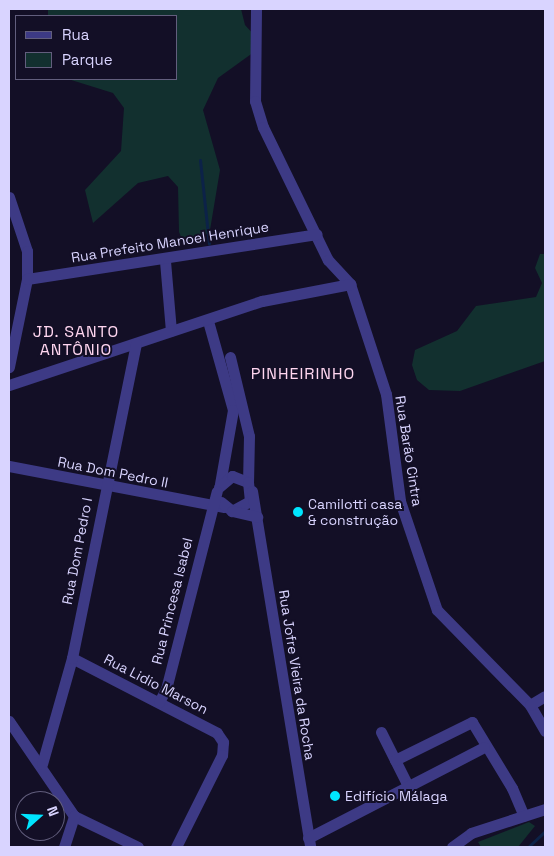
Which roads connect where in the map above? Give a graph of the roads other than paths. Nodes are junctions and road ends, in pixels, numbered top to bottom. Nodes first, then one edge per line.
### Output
1 (256, 9) edge
2 (11, 207) edge
3 (317, 234) junction
4 (165, 261) junction
5 (27, 279) junction
6 (350, 284) junction
7 (208, 320) junction
8 (172, 331) junction
9 (136, 343) junction
10 (230, 357) dead end
11 (9, 367) edge
12 (9, 385) edge
13 (223, 454) junction
14 (9, 466) edge
15 (247, 483) junction
16 (104, 485) junction
17 (219, 488) junction
18 (212, 507) junction
19 (228, 509) junction
20 (257, 516) junction
21 (72, 658) junction
22 (545, 696) edge
23 (159, 702) junction
24 (530, 705) junction
25 (9, 721) edge
26 (381, 732) dead end
27 (545, 732) edge
28 (484, 746) junction
29 (395, 760) junction
30 (42, 764) junction
31 (408, 786) junction
32 (545, 809) edge
33 (74, 816) junction
34 (524, 816) junction
35 (309, 843) edge
36 (64, 847) edge
37 (138, 847) edge
38 (176, 847) edge
39 (452, 847) edge

1 - 3 street, Rua Barão Cintra
2 - 5 street
3 - 4 street, Rua Prefeito Manoel Henrique
3 - 6 street, Rua Barão Cintra
4 - 5 street, Rua Prefeito Manoel Henrique
4 - 8 street
5 - 11 street
6 - 7 street
6 - 24 street, Rua Barão Cintra
7 - 8 street
7 - 13 street
8 - 9 street
9 - 12 street
9 - 16 street, Rua Dom Pedro I
10 - 15 street
13 - 15 street, Rua Jofre Vieira da Rocha
13 - 17 street
14 - 16 street, Rua Dom Pedro II
15 - 17 street
15 - 19 street
15 - 20 street, Rua Jofre Vieira da Rocha
16 - 18 street, Rua Dom Pedro II
16 - 21 street, Rua Dom Pedro I
17 - 18 street, Rua Princesa Isabel
17 - 19 street
18 - 19 street, Rua Dom Pedro II
18 - 23 street, Rua Princesa Isabel
19 - 20 street
20 - 35 street, Rua Jofre Vieira da Rocha
21 - 23 street, Rua Lidio Marson
21 - 30 street, Rua Dom Pedro I
22 - 24 street
23 - 38 street, Rua Lidio Marson
24 - 27 street, Rua Barão Cintra
25 - 30 street
26 - 29 street
28 - 29 street
28 - 31 street, Rua Jofre Vieira da Rocha
28 - 34 street
29 - 31 street
30 - 33 street
31 - 35 street, Rua Jofre Vieira da Rocha
32 - 34 street
33 - 36 street
33 - 37 street
34 - 39 street

